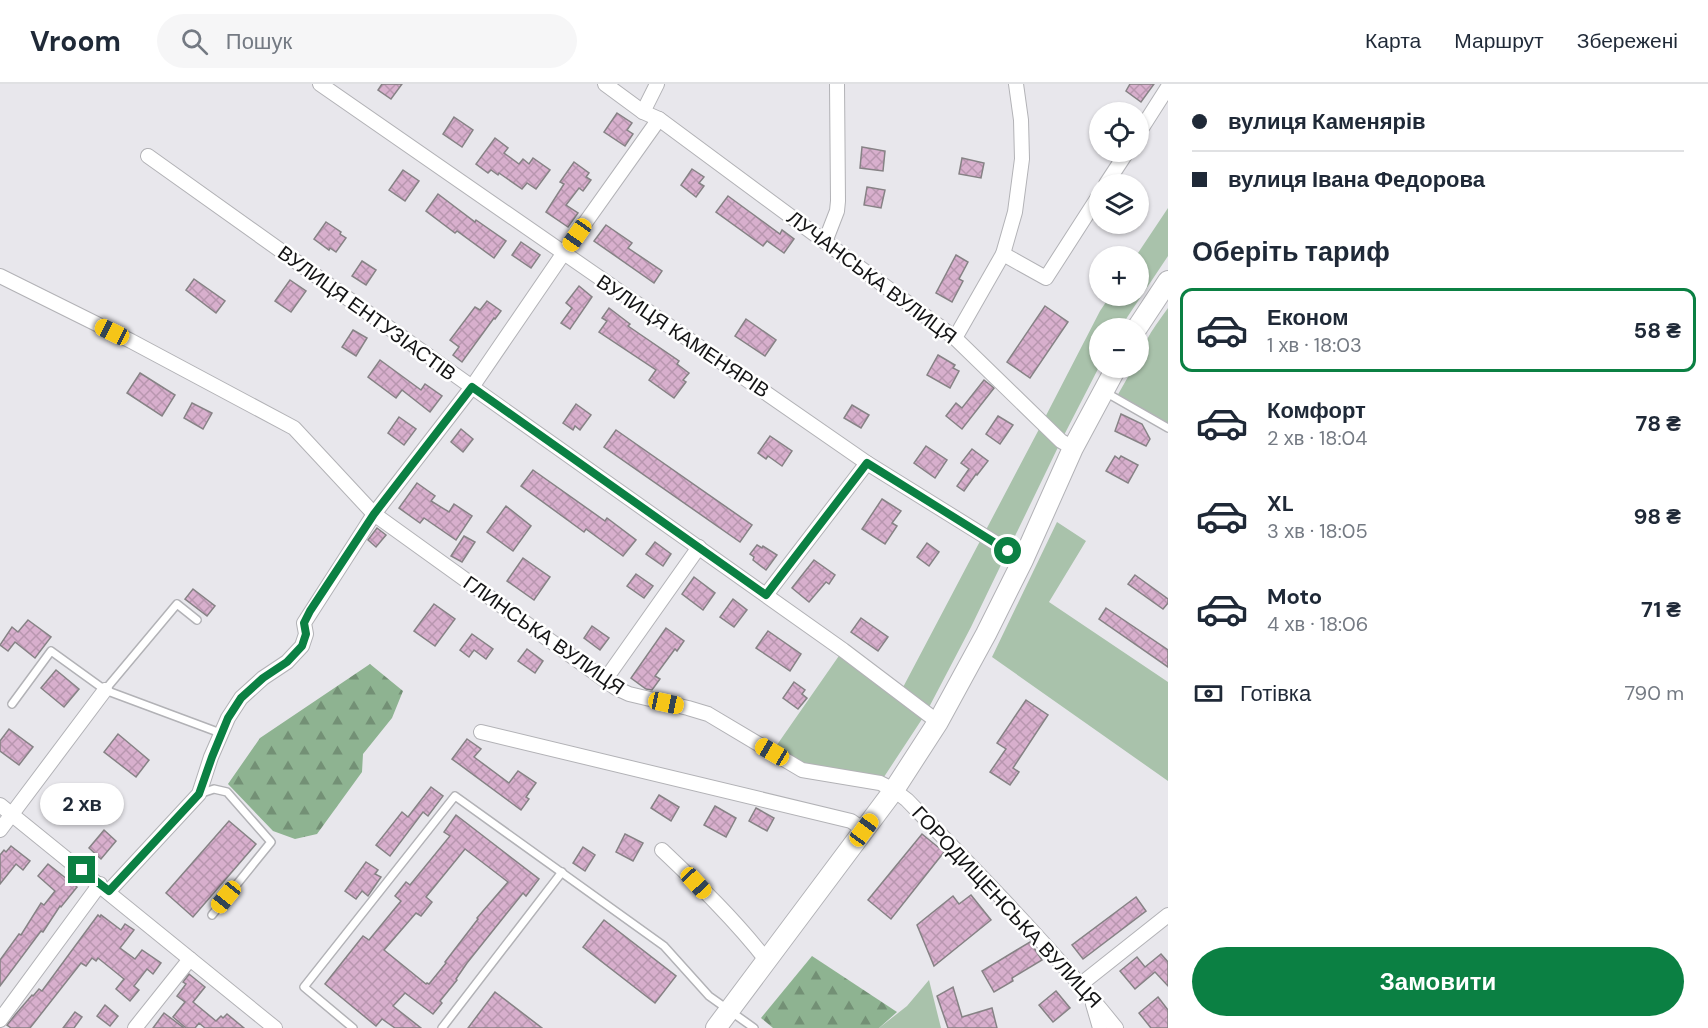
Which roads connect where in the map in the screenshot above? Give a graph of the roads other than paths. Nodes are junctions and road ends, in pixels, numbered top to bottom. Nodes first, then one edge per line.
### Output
1 (320, 84) edge
2 (605, 84) edge
3 (657, 84) edge
4 (837, 84) edge
5 (1016, 84) edge
6 (1168, 87) edge
7 (643, 112) junction
8 (1149, 117) edge
9 (659, 119) junction
10 (148, 156) dead end
11 (1089, 211) edge
12 (825, 242) junction
13 (563, 254) junction
14 (1003, 254) junction
15 (0, 276) edge
16 (1168, 282) edge
17 (1144, 318) edge
18 (955, 338) junction
19 (1110, 378) edge
20 (472, 387) junction
21 (1103, 390) junction
22 (1168, 428) edge
23 (1073, 448) junction
24 (867, 463) junction
25 (374, 514) junction
26 (699, 547) junction
27 (1023, 560) junction
28 (766, 595) junction
29 (197, 620) dead end
30 (605, 680) junction
31 (105, 690) junction
32 (12, 704) dead end
33 (938, 722) junction
34 (481, 732) dead end
35 (223, 734) junction
36 (894, 790) junction
37 (199, 794) junction
38 (0, 805) edge
39 (12, 815) junction
40 (0, 830) edge
41 (864, 830) junction
42 (662, 850) dead end
43 (562, 872) junction
44 (104, 888) junction
45 (212, 915) dead end
46 (1166, 922) edge
47 (190, 959) junction
48 (767, 961) junction
49 (1081, 984) junction
50 (1091, 997) junction
51 (730, 1010) junction
52 (0, 1020) edge
53 (135, 1028) edge
54 (275, 1028) edge
55 (353, 1028) edge
56 (442, 1028) edge
57 (716, 1028) edge
58 (754, 1028) edge
59 (1100, 1028) edge
60 (1116, 1028) edge

1 - 13 street, ВУЛИЦЯ КАМЕНЯРІВ
2 - 7 street, ЛУЧАНСЬКА ВУЛИЦЯ
3 - 7 street
4 - 12 street
5 - 14 street
6 - 8 street
7 - 9 street, ЛУЧАНСЬКА ВУЛИЦЯ
9 - 12 street, ЛУЧАНСЬКА ВУЛИЦЯ
9 - 13 street
10 - 20 street, ВУЛИЦЯ ЕНТУЗІАСТІВ
11 - 14 street
12 - 18 street, ЛУЧАНСЬКА ВУЛИЦЯ
13 - 20 street
13 - 24 street, ВУЛИЦЯ КАМЕНЯРІВ
14 - 18 street
15 - 25 street, ГЛИНСЬКА ВУЛИЦЯ
16 - 17 main road
18 - 23 street, ЛУЧАНСЬКА ВУЛИЦЯ
19 - 21 main road
20 - 25 street
20 - 26 street, ВУЛИЦЯ ЕНТУЗІАСТІВ
21 - 22 lane
21 - 23 main road
23 - 27 main road
24 - 27 street, ВУЛИЦЯ КАМЕНЯРІВ
24 - 28 street
25 - 30 street, ГЛИНСЬКА ВУЛИЦЯ
25 - 35 street
26 - 28 street, ВУЛИЦЯ ЕНТУЗІАСТІВ
26 - 30 street
27 - 33 main road
28 - 33 street, ВУЛИЦЯ ЕНТУЗІАСТІВ
29 - 31 lane
30 - 36 street, ГЛИНСЬКА ВУЛИЦЯ
31 - 32 lane
31 - 35 lane
31 - 39 street
33 - 36 main road
34 - 41 street
35 - 37 street
36 - 41 main road
36 - 49 street, ГОРОДИЩЕНСЬКА ВУЛИЦЯ
37 - 44 street
37 - 45 lane
38 - 39 street
39 - 40 street
39 - 44 street
41 - 48 main road
42 - 48 street
43 - 51 lane
43 - 55 lane
43 - 56 lane
44 - 47 street
44 - 52 street
46 - 49 street
47 - 53 street
47 - 54 street
48 - 51 main road
49 - 50 street, ГОРОДИЩЕНСЬКА ВУЛИЦЯ
50 - 59 street
50 - 60 street, ГОРОДИЩЕНСЬКА ВУЛИЦЯ
51 - 57 main road
51 - 58 lane

